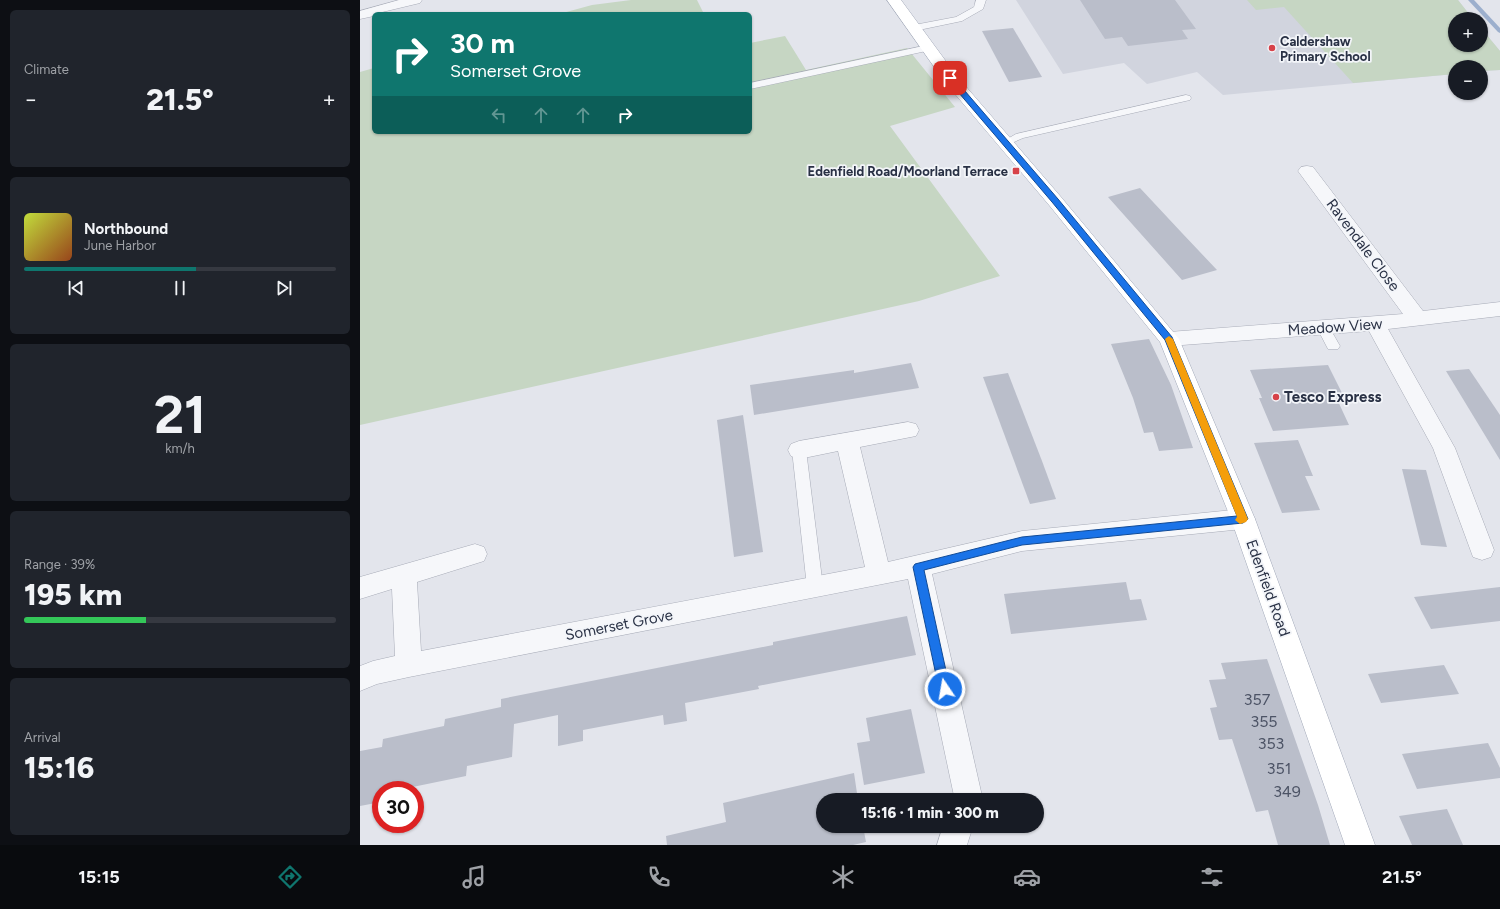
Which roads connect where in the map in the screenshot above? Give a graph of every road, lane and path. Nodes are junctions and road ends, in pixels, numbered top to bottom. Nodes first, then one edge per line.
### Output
1 (415, 0) edge
2 (894, 0) edge
3 (981, 0) edge
4 (360, 15) edge
5 (914, 28) junction
6 (928, 48) junction
7 (752, 86) edge
8 (1186, 98) dead end
9 (1005, 143) junction
10 (1307, 171) dead end
11 (1500, 309) edge
12 (1418, 319) junction
13 (1375, 324) junction
14 (1324, 328) junction
15 (1169, 339) junction
16 (1333, 346) dead end
17 (908, 430) dead end
18 (847, 441) junction
19 (799, 450) joint
20 (1243, 519) junction
21 (1482, 550) dead end
22 (475, 554) dead end
23 (918, 567) junction
24 (404, 575) junction
25 (879, 575) junction
26 (815, 587) junction
27 (360, 588) edge
28 (409, 665) junction
29 (360, 679) edge
30 (967, 793) edge
31 (956, 833) edge
32 (952, 845) edge
33 (1360, 845) edge

1 - 4 street
2 - 5 main road, Edenfield Road
3 - 5 lane
5 - 6 main road, Edenfield Road
6 - 7 lane
6 - 9 main road, Edenfield Road
8 - 9 lane
9 - 15 main road, Edenfield Road
10 - 12 street, Ravendale Close
11 - 12 street, Meadow View
12 - 13 street, Meadow View
13 - 14 street, Meadow View
13 - 21 street
14 - 15 street, Meadow View
14 - 16 lane
15 - 20 main road, Edenfield Road
17 - 18 street
18 - 19 street
18 - 25 street
19 - 26 lane
20 - 23 street, Somerset Grove
20 - 33 main road, Edenfield Road
22 - 24 street
23 - 25 street, Somerset Grove
23 - 30 street
24 - 27 street
24 - 28 street
25 - 26 street, Somerset Grove
26 - 28 street, Somerset Grove
28 - 29 street, Somerset Grove
31 - 32 street

